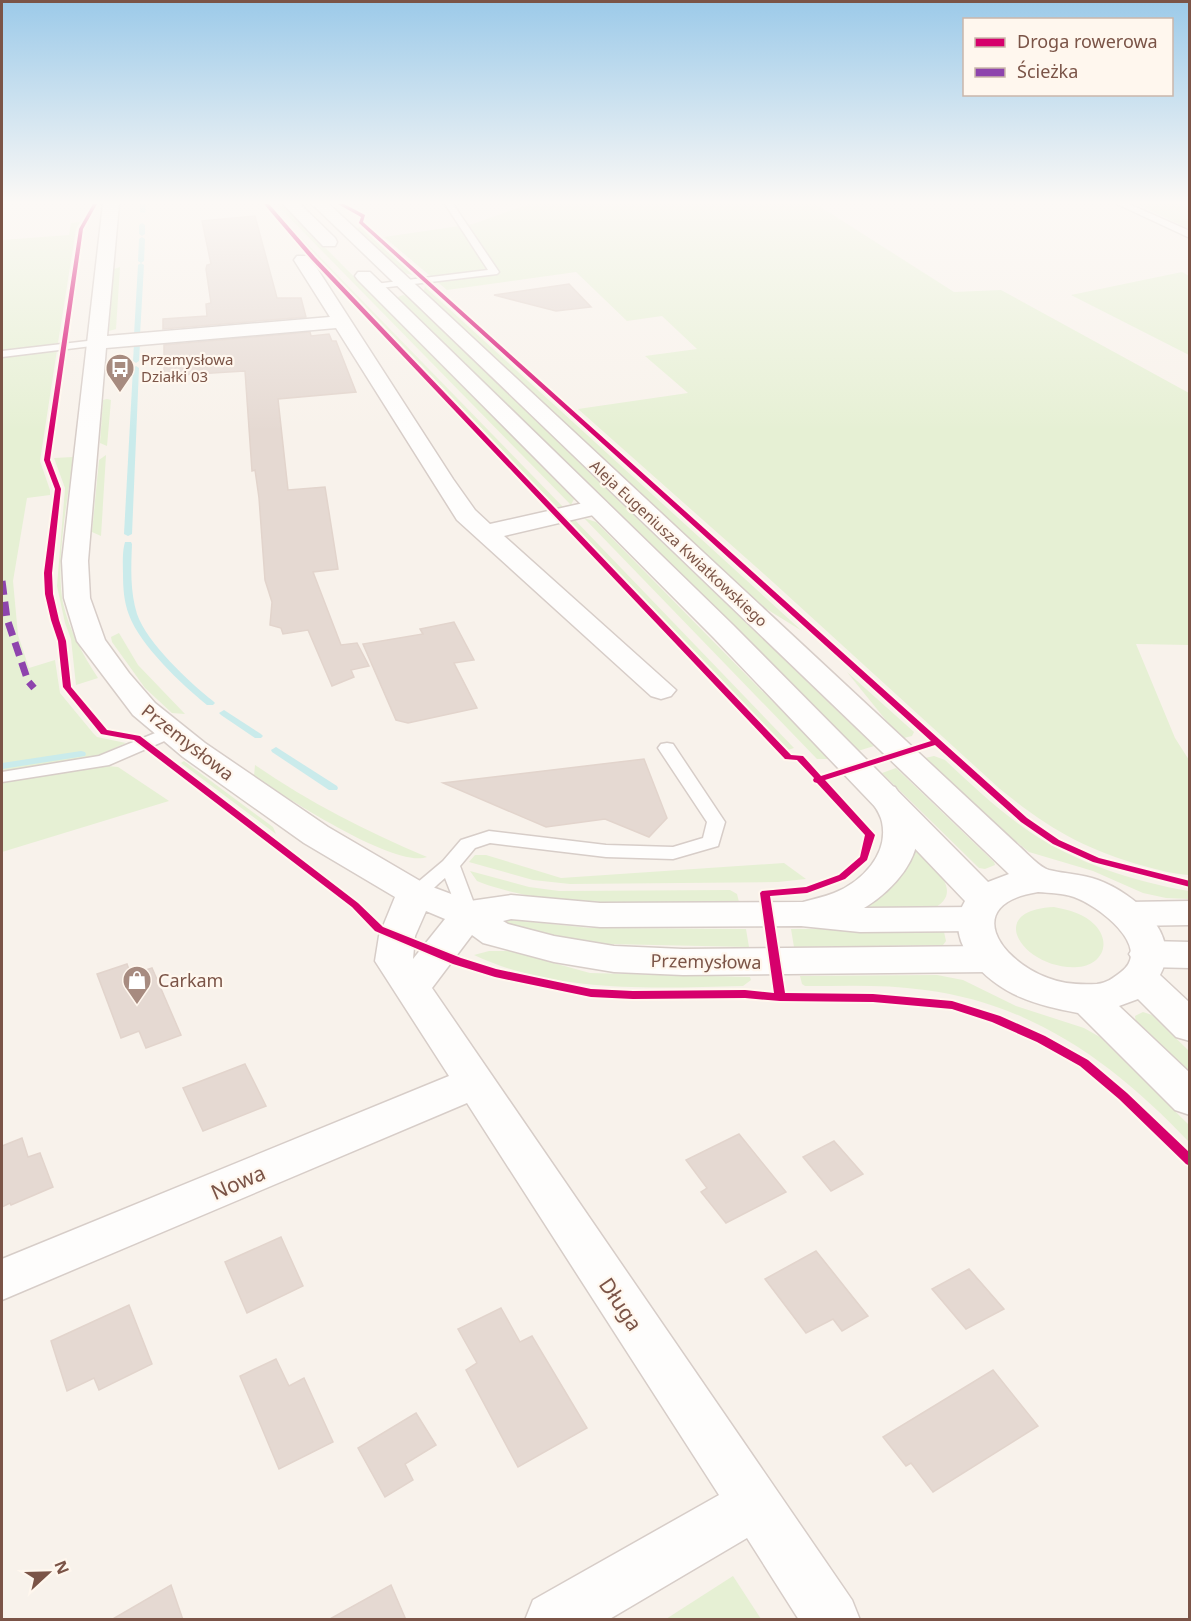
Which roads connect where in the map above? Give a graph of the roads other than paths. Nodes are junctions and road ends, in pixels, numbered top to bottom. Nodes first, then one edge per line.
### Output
1 (103, 280) edge
2 (315, 280) edge
3 (380, 280) edge
4 (384, 280) edge
5 (432, 280) edge
6 (389, 285) junction
7 (341, 322) junction
8 (96, 343) junction
9 (2, 354) edge
10 (597, 507) junction
11 (485, 533) junction
12 (661, 690) dead end
13 (170, 732) junction
14 (667, 748) dead end
15 (2, 777) edge
16 (883, 794) junction
17 (450, 865) junction
18 (1038, 880) junction
19 (415, 893) junction
20 (980, 909) junction
21 (1190, 913) edge
22 (468, 914) junction
23 (801, 914) junction
24 (1128, 914) junction
25 (1190, 955) edge
26 (989, 959) junction
27 (1144, 966) junction
28 (412, 987) junction
29 (1087, 998) junction
30 (1190, 1027) edge
31 (474, 1083) junction
32 (1190, 1099) edge
33 (2, 1280) edge
34 (755, 1504) junction
35 (553, 1620) edge
36 (832, 1620) edge

1 - 8 street, Przemysłowa
2 - 7 street
3 - 6 street, Aleja Eugeniusza Kwiatkowskiego
4 - 6 street, Aleja Eugeniusza Kwiatkowskiego
5 - 6 lane
6 - 10 street, Aleja Eugeniusza Kwiatkowskiego
6 - 18 street, Aleja Eugeniusza Kwiatkowskiego
7 - 8 street
7 - 11 street
8 - 9 lane
8 - 13 street, Przemysłowa
10 - 11 street
10 - 16 street, Aleja Eugeniusza Kwiatkowskiego
11 - 12 street
13 - 15 lane
13 - 19 street, Przemysłowa
14 - 17 lane
16 - 20 street, Aleja Eugeniusza Kwiatkowskiego
16 - 23 street
17 - 19 lane
17 - 22 lane
18 - 20 street
18 - 24 street
19 - 22 street, Przemysłowa
19 - 28 street, Długa
20 - 23 street
20 - 26 street
21 - 24 street
22 - 23 street
22 - 26 street, Przemysłowa
22 - 28 street
24 - 27 street
25 - 27 street
26 - 29 street
27 - 29 street
27 - 30 street
28 - 31 street, Długa
29 - 32 street
31 - 33 street, Nowa
31 - 34 street, Długa
34 - 35 street
34 - 36 street, Długa

